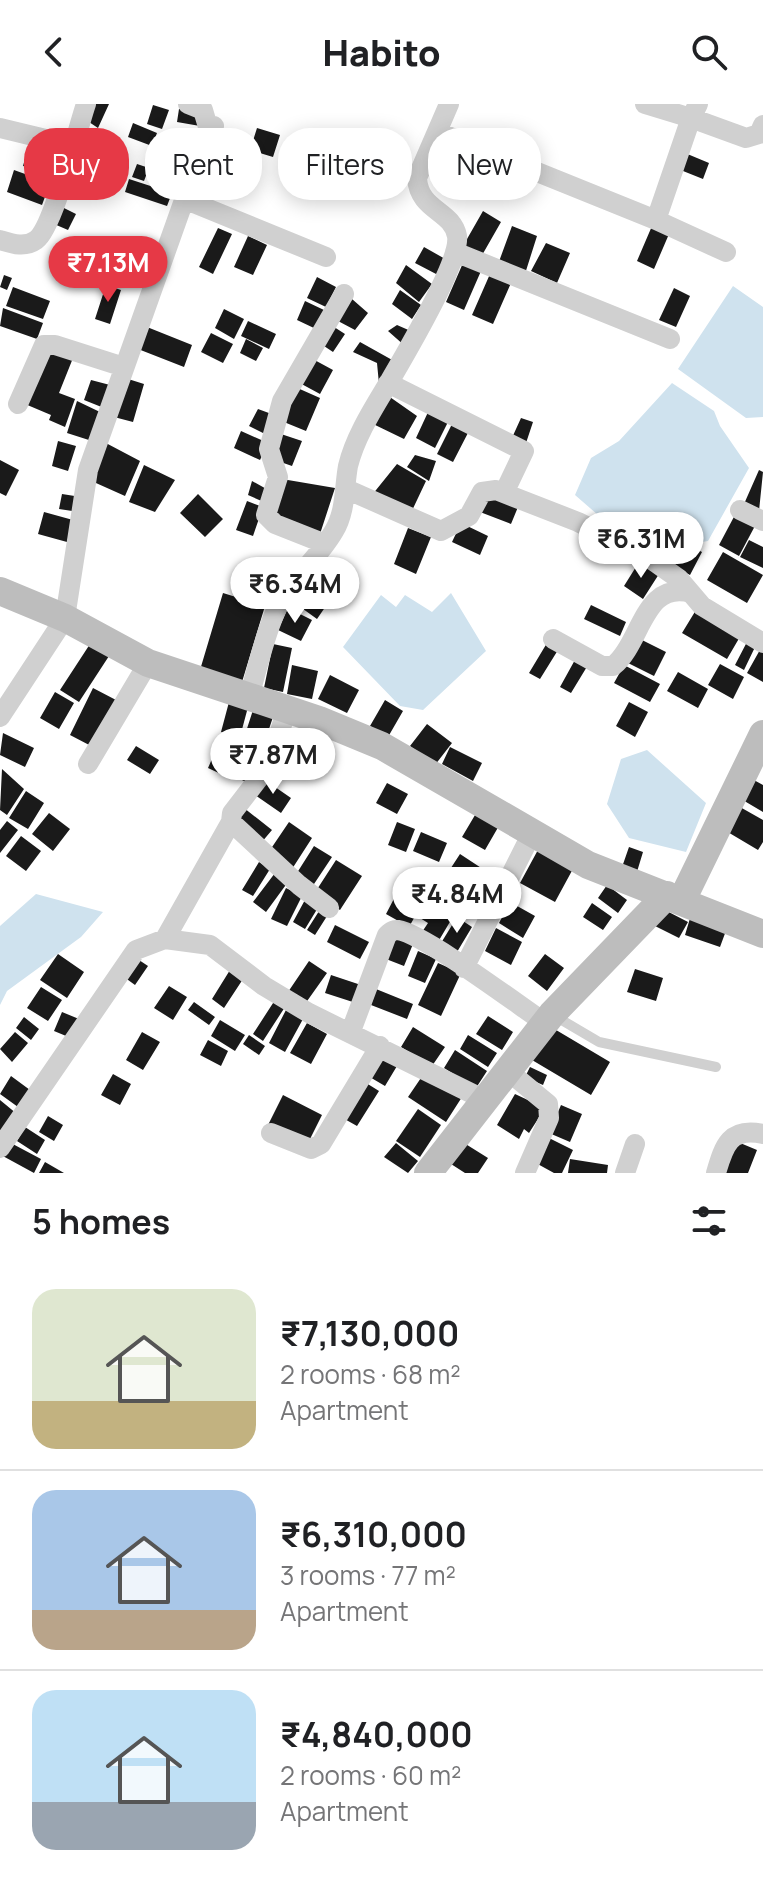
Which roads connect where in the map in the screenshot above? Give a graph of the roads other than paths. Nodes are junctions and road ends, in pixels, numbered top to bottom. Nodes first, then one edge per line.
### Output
1 (86, 104) edge
2 (188, 104) edge
3 (220, 104) edge
4 (449, 104) edge
5 (645, 104) edge
6 (694, 111) edge
7 (763, 125) edge
8 (208, 127) junction
9 (0, 128) edge
10 (77, 128) edge
11 (213, 128) edge
12 (440, 128) edge
13 (24, 134) edge
14 (428, 154) edge
15 (541, 174) edge
16 (57, 200) edge
17 (184, 200) edge
18 (186, 200) edge
19 (656, 220) junction
20 (0, 240) edge
21 (455, 252) junction
22 (726, 252) dead end
23 (326, 257) dead end
24 (344, 294) dead end
25 (670, 339) dead end
26 (124, 367) junction
27 (388, 383) junction
28 (18, 404) dead end
29 (346, 489) junction
30 (504, 493) junction
31 (740, 510) dead end
32 (763, 521) edge
33 (323, 543) junction
34 (0, 591) edge
35 (691, 593) junction
36 (65, 618) junction
37 (553, 639) dead end
38 (763, 643) edge
39 (148, 663) junction
40 (249, 697) junction
41 (287, 709) junction
42 (0, 717) edge
43 (763, 734) edge
44 (88, 764) dead end
45 (754, 773) edge
46 (231, 822) junction
47 (533, 831) junction
48 (674, 897) junction
49 (329, 908) dead end
50 (763, 934) edge
51 (165, 939) junction
52 (464, 968) junction
53 (548, 1018) junction
54 (351, 1031) junction
55 (380, 1046) junction
56 (716, 1067) dead end
57 (508, 1071) junction
58 (485, 1100) junction
59 (271, 1133) dead end
60 (763, 1134) edge
61 (635, 1144) dead end
62 (0, 1148) edge
63 (428, 1173) edge
64 (525, 1173) edge
65 (625, 1173) edge
66 (716, 1173) edge

1 - 10 street
2 - 8 street
3 - 8 street
4 - 12 street
5 - 6 street
6 - 7 street
6 - 19 street
8 - 11 street
9 - 13 street
14 - 21 street
15 - 19 street
16 - 20 street
17 - 26 street
18 - 23 street
19 - 22 street
21 - 25 street
21 - 27 street
24 - 33 street
26 - 28 street
26 - 36 street
27 - 29 street
27 - 30 street
29 - 30 street
29 - 33 street
30 - 35 street
31 - 32 street
33 - 40 street
34 - 36 street
35 - 37 street
35 - 38 street
36 - 39 street
36 - 42 street
39 - 40 street
39 - 44 street
40 - 41 street
41 - 46 street
41 - 47 street
43 - 45 street
45 - 48 street
46 - 49 street
46 - 51 street
47 - 48 street
47 - 52 street
48 - 50 street
48 - 53 street
51 - 54 street
51 - 62 street
52 - 53 street
52 - 54 street
53 - 56 lane
53 - 57 street
54 - 55 street
55 - 58 street
55 - 59 street
57 - 58 street
57 - 64 street
58 - 63 street
60 - 66 street
61 - 65 street

